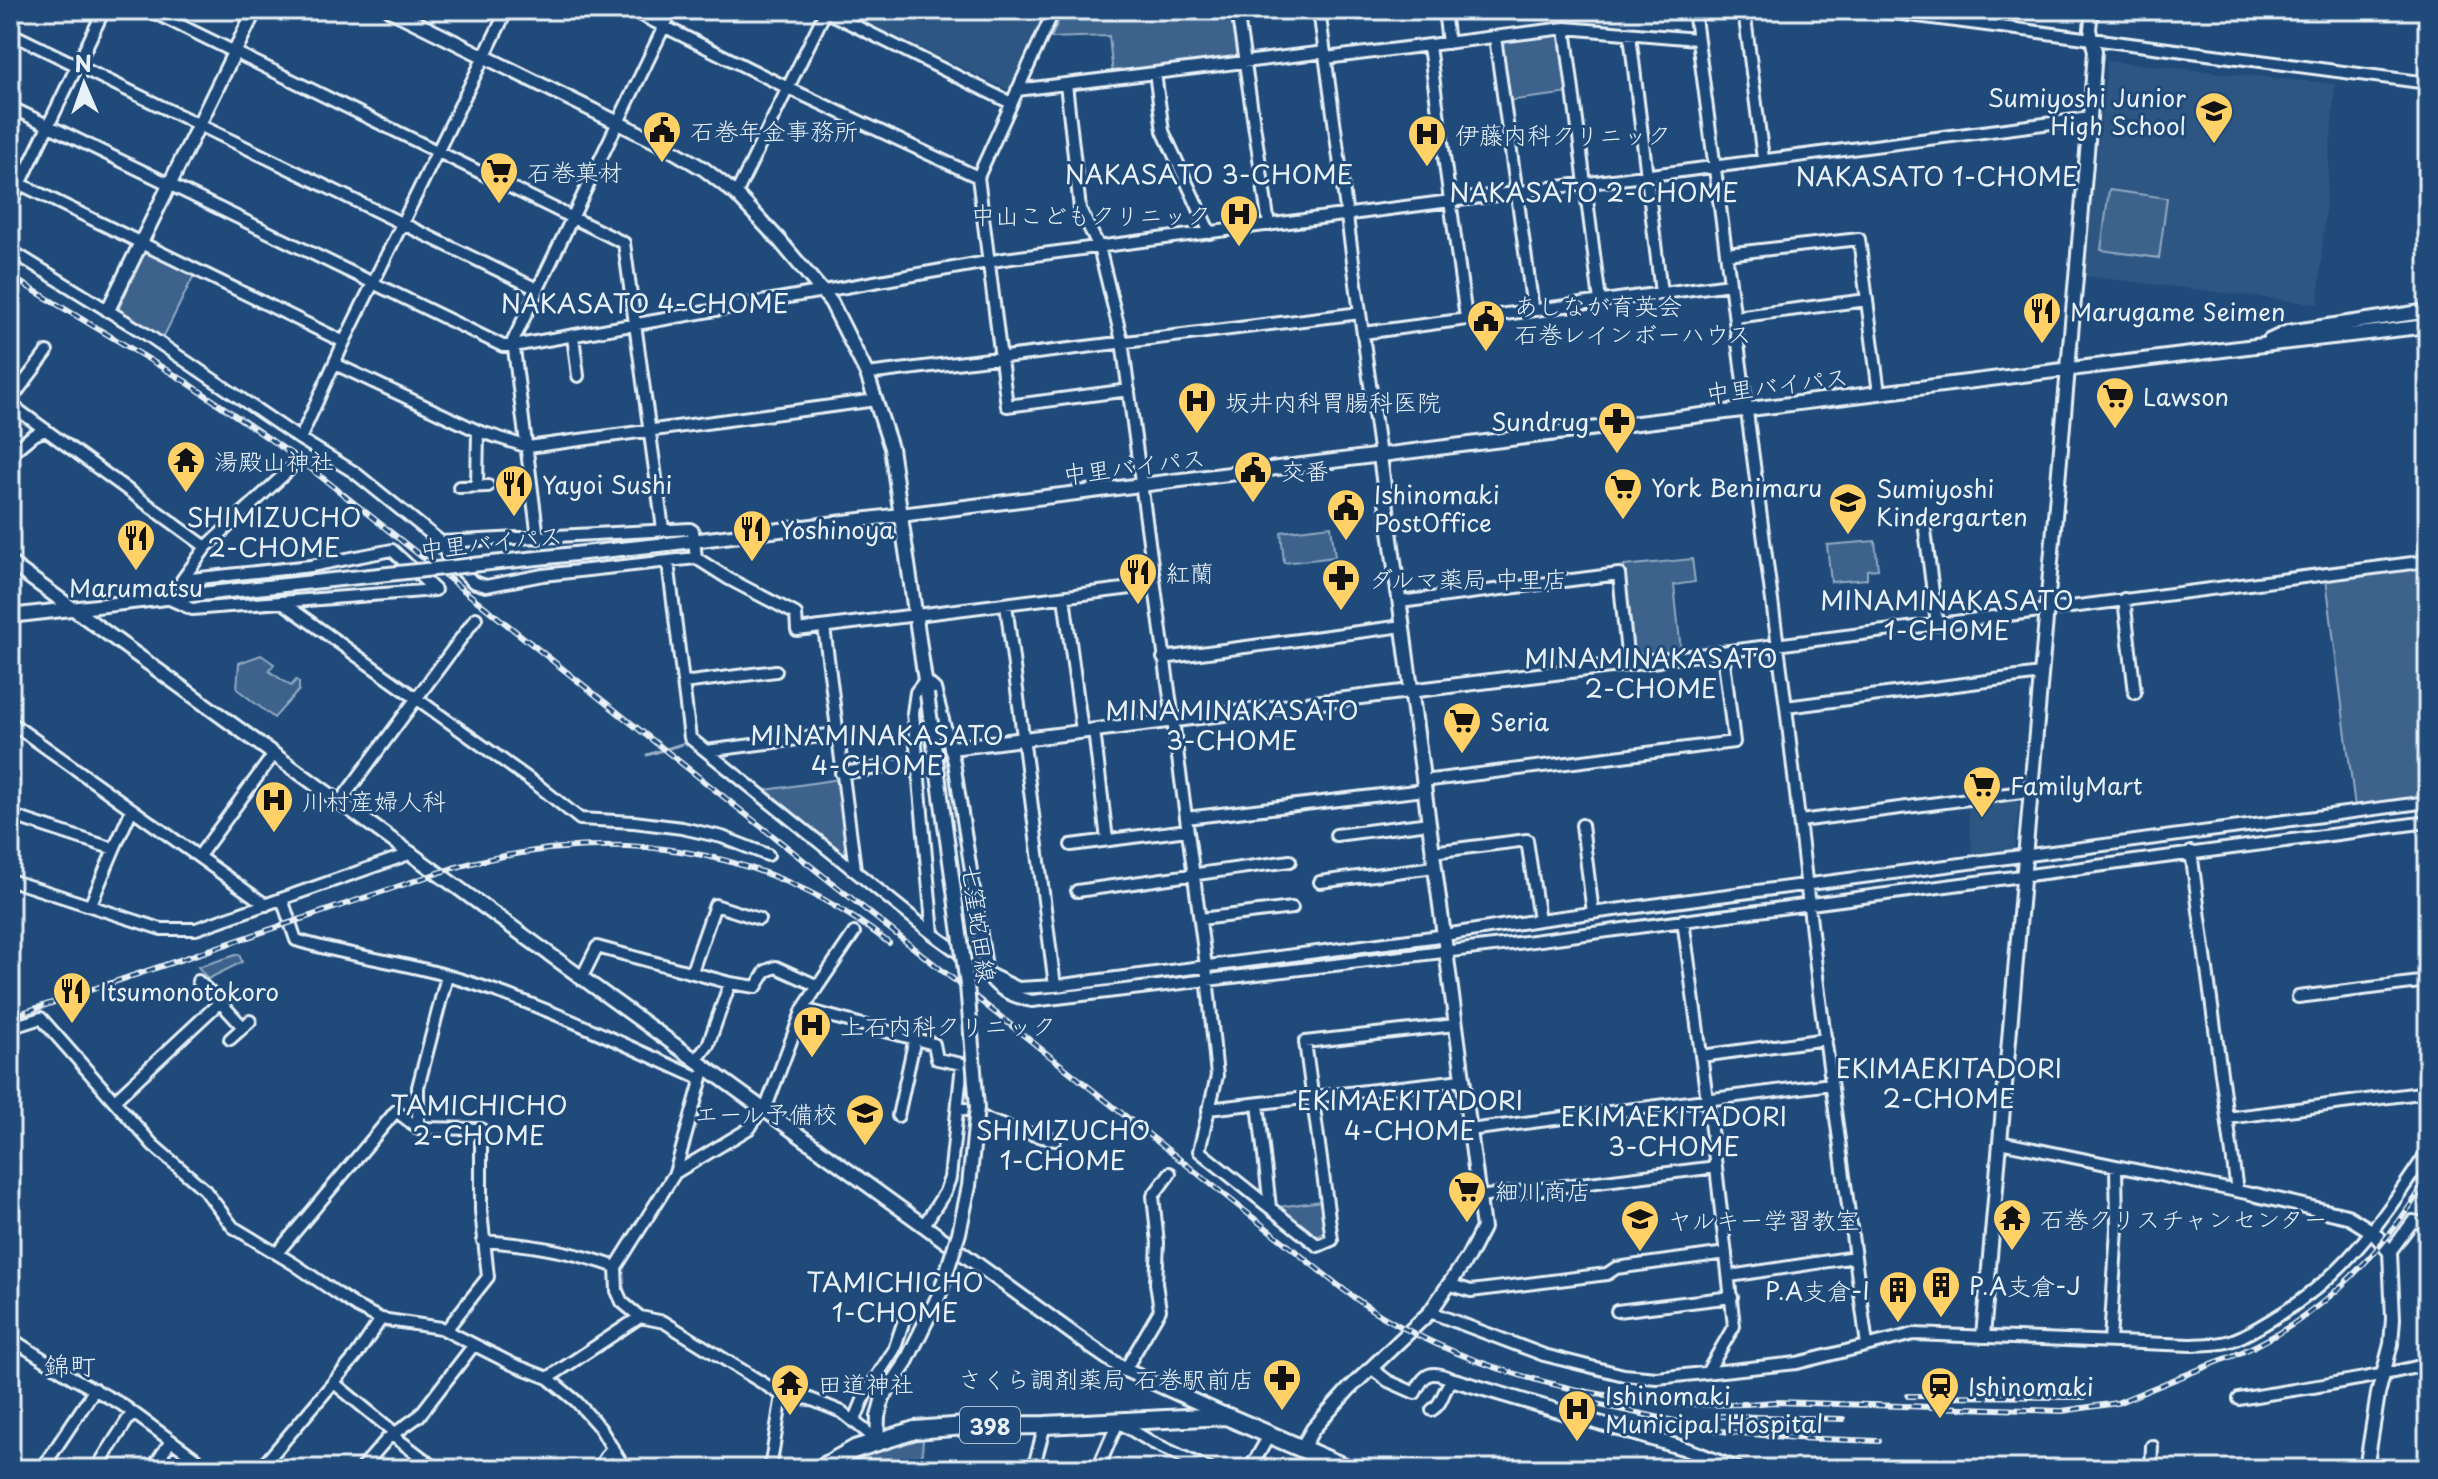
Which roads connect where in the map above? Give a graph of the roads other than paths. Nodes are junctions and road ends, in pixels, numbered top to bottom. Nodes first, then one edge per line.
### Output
1 (104, 10) edge
2 (149, 10) edge
3 (255, 10) edge
4 (390, 10) edge
5 (507, 10) edge
6 (631, 10) edge
7 (672, 10) edge
8 (825, 10) edge
9 (1054, 10) edge
10 (1237, 10) edge
11 (1319, 10) edge
12 (1444, 10) edge
13 (1694, 10) edge
14 (1744, 10) edge
15 (1871, 10) edge
16 (2092, 10) edge
17 (1885, 11) edge
18 (664, 27) junction
19 (1565, 28) junction
20 (10, 33) edge
21 (1630, 35) junction
22 (1495, 37) junction
23 (1697, 39) junction
24 (2092, 39) junction
25 (1448, 43) junction
26 (1429, 46) junction
27 (234, 52) junction
28 (1325, 55) junction
29 (484, 57) junction
30 (1245, 62) junction
31 (78, 66) junction
32 (1155, 73) junction
33 (2428, 83) edge
34 (1066, 84) junction
35 (788, 88) junction
36 (1017, 90) junction
37 (1011, 103) junction
38 (10, 107) edge
39 (2090, 118) junction
40 (617, 122) junction
41 (48, 125) junction
42 (198, 125) junction
43 (438, 152) junction
44 (1763, 159) junction
45 (1714, 165) junction
46 (1647, 175) junction
47 (978, 177) junction
48 (15, 182) edge
49 (170, 184) junction
50 (1584, 184) junction
51 (1518, 193) junction
52 (736, 194) junction
53 (1450, 202) junction
54 (10, 205) edge
55 (1347, 216) junction
56 (571, 217) junction
57 (403, 224) junction
58 (1269, 225) junction
59 (1210, 233) junction
60 (141, 243) junction
61 (1099, 247) junction
62 (10, 250) edge
63 (1726, 254) junction
64 (988, 262) junction
65 (375, 283) junction
66 (1730, 284) junction
67 (537, 289) junction
68 (822, 292) junction
69 (1661, 293) junction
70 (1867, 300) junction
71 (1600, 301) junction
72 (1533, 309) junction
73 (108, 310) junction
74 (2428, 311) edge
75 (1360, 313) junction
76 (1735, 317) junction
77 (1466, 318) junction
78 (637, 325) junction
79 (2428, 326) edge
80 (1363, 333) junction
81 (573, 336) junction
82 (1122, 341) junction
83 (344, 342) junction
84 (2263, 345) junction
85 (513, 346) junction
86 (47, 352) dead end
87 (1000, 357) junction
88 (335, 364) junction
89 (2069, 369) junction
90 (867, 374) junction
91 (578, 376) dead end
92 (1129, 390) junction
93 (1879, 393) junction
94 (876, 400) junction
95 (10, 402) edge
96 (1747, 410) junction
97 (45, 430) junction
98 (478, 431) junction
99 (650, 431) junction
100 (300, 439) junction
101 (528, 447) junction
102 (10, 454) edge
103 (1380, 456) junction
104 (289, 470) dead end
105 (1141, 486) junction
106 (459, 487) dead end
107 (901, 516) junction
108 (663, 529) junction
109 (1925, 530) dead end
110 (538, 538) junction
111 (694, 541) junction
112 (441, 542) junction
113 (206, 547) junction
114 (696, 558) junction
115 (2428, 561) edge
116 (668, 562) junction
117 (10, 563) edge
118 (182, 580) junction
119 (1155, 585) junction
120 (184, 596) junction
121 (1064, 597) junction
122 (167, 598) junction
123 (2124, 599) junction
124 (282, 602) junction
125 (1400, 602) junction
126 (1006, 604) junction
127 (72, 609) junction
128 (2047, 609) junction
129 (10, 616) edge
130 (916, 616) junction
131 (476, 618) dead end
132 (1937, 624) junction
133 (1403, 626) junction
134 (824, 627) junction
135 (1778, 643) junction
136 (1723, 653) junction
137 (1163, 658) junction
138 (1659, 660) joint
139 (1628, 664) junction
140 (776, 671) dead end
141 (2041, 674) junction
142 (925, 680) junction
143 (683, 683) junction
144 (1411, 691) junction
145 (2135, 693) dead end
146 (416, 699) junction
147 (1786, 707) junction
148 (1173, 721) junction
149 (10, 722) edge
150 (1088, 731) junction
151 (836, 734) junction
152 (1023, 739) junction
153 (951, 748) junction
154 (706, 751) junction
155 (274, 754) junction
156 (916, 763) junction
157 (841, 773) junction
158 (1424, 785) junction
159 (2030, 791) junction
160 (340, 802) junction
161 (2427, 802) edge
162 (132, 809) junction
163 (10, 815) edge
164 (2428, 820) edge
165 (1800, 821) junction
166 (1429, 823) junction
167 (2265, 823) junction
168 (1187, 824) junction
169 (1582, 825) dead end
170 (1336, 835) dead end
171 (1107, 840) junction
172 (2268, 844) junction
173 (1071, 845) dead end
174 (114, 849) junction
175 (1432, 852) junction
176 (2191, 852) junction
177 (412, 853) junction
178 (768, 855) dead end
179 (2026, 855) junction
180 (199, 856) junction
181 (1290, 861) dead end
182 (1434, 867) junction
183 (855, 869) junction
184 (1194, 875) junction
185 (2023, 875) junction
186 (10, 880) edge
187 (1320, 882) dead end
188 (1807, 885) junction
189 (1077, 891) dead end
190 (282, 899) junction
191 (1808, 904) junction
192 (266, 905) junction
193 (90, 906) junction
194 (1292, 908) dead end
195 (1593, 913) junction
196 (759, 919) dead end
197 (1200, 919) junction
198 (1539, 920) junction
199 (1683, 920) junction
200 (854, 933) dead end
201 (933, 934) junction
202 (1443, 935) junction
203 (1445, 951) junction
204 (1206, 966) junction
205 (692, 971) junction
206 (987, 973) junction
207 (447, 976) junction
208 (581, 979) junction
209 (198, 981) dead end
210 (1208, 981) junction
211 (2428, 981) edge
212 (730, 983) junction
213 (818, 986) junction
214 (1055, 986) junction
215 (2298, 997) dead end
216 (220, 1002) junction
217 (803, 1009) junction
218 (1455, 1025) junction
219 (10, 1028) edge
220 (915, 1038) junction
221 (230, 1039) dead end
222 (1826, 1039) junction
223 (1701, 1056) junction
224 (701, 1062) junction
225 (701, 1079) junction
226 (1462, 1080) junction
227 (1831, 1084) junction
228 (2428, 1092) edge
229 (1314, 1098) junction
230 (1707, 1099) junction
231 (115, 1100) junction
232 (1258, 1104) junction
233 (958, 1108) junction
234 (763, 1109) junction
235 (1208, 1109) junction
236 (898, 1116) dead end
237 (2227, 1118) junction
238 (418, 1128) junction
239 (1469, 1130) junction
240 (1055, 1140) dead end
241 (2000, 1142) junction
242 (2428, 1151) edge
243 (1716, 1167) junction
244 (2116, 1167) junction
245 (675, 1173) junction
246 (1170, 1173) dead end
247 (2237, 1191) junction
248 (2256, 1195) joint
249 (1478, 1197) junction
250 (1270, 1207) junction
251 (2428, 1224) edge
252 (924, 1225) junction
253 (2373, 1232) junction
254 (483, 1241) junction
255 (2390, 1252) junction
256 (277, 1253) junction
257 (1726, 1253) junction
258 (1855, 1257) junction
259 (616, 1267) junction
260 (1730, 1276) junction
261 (1448, 1284) junction
262 (1732, 1297) junction
263 (908, 1308) dead end
264 (1617, 1311) dead end
265 (1430, 1312) junction
266 (640, 1317) junction
267 (381, 1319) junction
268 (446, 1330) junction
269 (1983, 1336) junction
270 (10, 1338) edge
271 (2110, 1341) junction
272 (1867, 1345) junction
273 (473, 1346) junction
274 (2428, 1364) edge
275 (1371, 1368) junction
276 (1125, 1370) junction
277 (1708, 1371) junction
278 (2383, 1376) junction
279 (548, 1378) junction
280 (1454, 1380) junction
281 (334, 1383) junction
282 (95, 1389) junction
283 (782, 1395) junction
284 (1183, 1397) junction
285 (2239, 1399) dead end
286 (1432, 1410) dead end
287 (132, 1413) junction
288 (1226, 1416) junction
289 (1169, 1419) junction
290 (854, 1422) junction
291 (1118, 1422) junction
292 (1045, 1425) junction
293 (394, 1434) junction
294 (1270, 1434) junction
295 (877, 1440) junction
296 (171, 1441) junction
297 (2152, 1446) dead end
298 (612, 1447) junction
299 (1302, 1448) junction
300 (42, 1469) edge
301 (96, 1469) edge
302 (152, 1469) edge
303 (210, 1469) edge
304 (260, 1469) edge
305 (361, 1469) edge
306 (437, 1469) edge
307 (598, 1469) edge
308 (625, 1469) edge
309 (770, 1469) edge
310 (819, 1469) edge
311 (1033, 1469) edge
312 (1100, 1469) edge
313 (1209, 1469) edge
314 (1250, 1469) edge
315 (1349, 1469) edge
316 (1737, 1469) edge
317 (2151, 1469) edge
318 (2366, 1469) edge

1 - 31 street
2 - 27 street
3 - 27 street
4 - 29 street, 七窪蛇田線
5 - 29 street
6 - 18 street
7 - 18 street
8 - 35 street
8 - 37 street
9 - 36 street
10 - 30 street
11 - 28 street
12 - 25 street
13 - 23 street
14 - 44 street
15 - 17 street
16 - 24 street
17 - 24 street
18 - 35 street
18 - 40 street
19 - 21 street
19 - 22 street
19 - 50 street
20 - 31 street
21 - 23 street
21 - 46 street
22 - 25 street
22 - 51 street
23 - 45 street
24 - 33 street
24 - 39 street
25 - 26 street
26 - 28 street
26 - 53 street
27 - 42 street
27 - 43 street
28 - 30 street
28 - 55 street
29 - 40 street, 七窪蛇田線
29 - 43 street
30 - 32 street
30 - 58 street
31 - 41 street
31 - 42 street
32 - 34 street
32 - 59 street
34 - 36 street
34 - 61 street
35 - 47 street
35 - 52 street
36 - 37 street
37 - 47 street
38 - 41 street
39 - 44 street
39 - 89 street
40 - 52 street, 七窪蛇田線
40 - 56 street
41 - 48 street
41 - 49 street
42 - 49 street
42 - 57 street
43 - 56 street
43 - 57 street
44 - 45 street
45 - 46 street
45 - 63 street
46 - 50 street
46 - 69 street
47 - 64 street
48 - 54 street
48 - 60 street
49 - 60 street
49 - 65 street
50 - 51 street
50 - 71 street
51 - 53 street
51 - 72 street
52 - 68 street, 七窪蛇田線
53 - 55 street
53 - 77 street
55 - 58 street
55 - 75 street
56 - 67 street
56 - 78 street
57 - 65 street
57 - 67 street
58 - 59 street
59 - 61 street
60 - 73 street
60 - 83 street
61 - 64 street
61 - 82 street
62 - 73 street
63 - 66 street
63 - 70 street
64 - 68 street
64 - 87 street
65 - 83 street
65 - 85 street
66 - 69 street
66 - 76 street
67 - 85 street
68 - 78 street
68 - 90 street, 七窪蛇田線
69 - 71 street
70 - 76 street
70 - 93 street
71 - 72 street
72 - 77 street
73 - 100 street
74 - 84 street, 中里バイパス
75 - 80 street
75 - 82 street
76 - 96 street
77 - 80 street
78 - 81 street
78 - 99 street
79 - 84 street, 中里バイパス
80 - 103 street
81 - 85 street
81 - 91 street
82 - 87 street
82 - 92 street
83 - 88 street
84 - 89 street, 中里バイパス
85 - 101 street
86 - 95 street
87 - 90 street
87 - 92 street
88 - 98 street
88 - 100 street
89 - 93 street, 中里バイパス
89 - 128 street
90 - 94 street, 七窪蛇田線
92 - 105 street
93 - 96 street, 中里バイパス
94 - 99 street
94 - 107 street, 七窪蛇田線
95 - 97 street
96 - 103 street, 中里バイパス
96 - 135 street
97 - 102 street
97 - 113 street
98 - 101 street
98 - 106 street
99 - 101 street
99 - 108 street
100 - 112 street
101 - 110 street
103 - 105 street, 中里バイパス
103 - 125 street
104 - 113 street
105 - 107 street, 中里バイパス
105 - 119 street
107 - 111 street, 中里バイパス
107 - 130 street, 七窪蛇田線
108 - 110 street
108 - 111 street
109 - 132 street
110 - 112 street
111 - 114 street
111 - 120 street, 中里バイパス, bridge
112 - 116 street
113 - 118 street
114 - 116 street
114 - 134 street
115 - 123 street
116 - 143 street
117 - 127 street
118 - 120 street
118 - 124 street
119 - 121 street
119 - 137 street
120 - 122 street, 中里バイパス
121 - 126 street
121 - 150 street
122 - 124 street
122 - 127 street, 中里バイパス
123 - 128 street
123 - 145 street
124 - 146 street
125 - 133 street
125 - 139 street
126 - 130 street
126 - 152 street
127 - 129 street, 中里バイパス
127 - 155 street
128 - 132 street
128 - 141 street
130 - 134 street
130 - 142 street, 七窪蛇田線
131 - 146 street
132 - 135 street
133 - 137 street
133 - 144 street
134 - 151 street
135 - 136 street
135 - 147 street
136 - 138 street
136 - 158 street
137 - 148 street
138 - 139 street
139 - 144 street
140 - 143 street
141 - 147 street
141 - 159 street
142 - 153 street
142 - 156 street
142 - 295 street, 七窪蛇田線, bridge
143 - 154 street
144 - 148 street
144 - 158 street
146 - 160 street
146 - 178 street
147 - 165 street
148 - 150 street
148 - 168 street
149 - 162 street
150 - 152 street
150 - 171 street
151 - 154 street
151 - 157 street
152 - 153 street
152 - 214 street
153 - 206 street
154 - 183 street
155 - 160 street
155 - 180 street
156 - 157 street
156 - 201 street
157 - 183 street
158 - 166 street
158 - 168 street
159 - 165 street
159 - 179 street
160 - 177 street
161 - 164 street
161 - 167 street
162 - 174 street
162 - 180 street
163 - 174 street
164 - 172 street
165 - 188 street
166 - 170 street
166 - 175 street
167 - 172 street
167 - 179 street
168 - 171 street
168 - 184 street
169 - 195 street
171 - 173 street
172 - 176 street
174 - 193 street
175 - 182 street
175 - 198 street
176 - 185 street
176 - 237 street
177 - 190 street
177 - 208 street
179 - 185 street
179 - 188 street
180 - 192 street
181 - 184 street
182 - 187 street
182 - 202 street
183 - 201 street
184 - 189 street
184 - 197 street
185 - 191 street
185 - 241 street
186 - 193 street
188 - 191 street
188 - 195 street
190 - 192 street
190 - 207 street
191 - 199 street
191 - 222 street
192 - 193 street
194 - 197 street
195 - 198 street
196 - 205 street
197 - 204 street
198 - 202 street
199 - 203 street
199 - 223 street
200 - 213 street
201 - 206 street
202 - 203 street
202 - 204 street
203 - 210 street
203 - 218 street
204 - 210 street
204 - 214 street
205 - 208 street
205 - 212 street
206 - 210 street
206 - 214 street
207 - 225 street
207 - 238 street
208 - 224 street
209 - 216 street
210 - 235 street
211 - 215 street
212 - 213 street
212 - 224 street
213 - 217 street
216 - 221 street
216 - 231 street
217 - 220 street
217 - 234 street
218 - 226 street
218 - 229 street
219 - 231 street
220 - 233 street
220 - 236 street
222 - 223 street
222 - 227 street
223 - 230 street
224 - 225 street
224 - 234 street
225 - 245 street
226 - 229 street
226 - 239 street
227 - 230 street
227 - 258 street
228 - 237 street
229 - 232 street
229 - 250 street
230 - 239 street
230 - 243 street
231 - 256 street
232 - 235 street
232 - 250 street
233 - 240 street
233 - 252 street
234 - 245 street
234 - 252 street
235 - 250 street
237 - 247 street
238 - 254 street
238 - 256 street
239 - 249 street
241 - 244 street
241 - 269 street
242 - 253 street
243 - 249 street
243 - 257 street
244 - 247 street
244 - 271 street
245 - 259 street
246 - 276 street
247 - 248 street
248 - 253 street
249 - 261 street
251 - 255 street
252 - 276 street
253 - 255 street
253 - 271 street
254 - 259 street
254 - 268 street
255 - 278 street
256 - 267 street
257 - 260 street
257 - 261 street
258 - 260 street
258 - 272 street
259 - 266 street
260 - 262 street
261 - 265 street
262 - 264 street
262 - 277 street
263 - 290 street
265 - 275 street
265 - 277 street
266 - 279 street
266 - 283 street
267 - 268 street
267 - 281 street
268 - 273 street
269 - 271 street
269 - 272 street
270 - 282 street
272 - 277 street
273 - 279 street
273 - 293 street
274 - 278 street
275 - 280 street
275 - 299 street
276 - 284 street
278 - 285 street
278 - 318 street
279 - 298 street
280 - 286 street
280 - 316 street
281 - 293 street
281 - 304 street
282 - 287 street
282 - 300 street
283 - 290 street
283 - 309 street
284 - 288 street
284 - 289 street
287 - 296 street
287 - 301 street
288 - 289 highway, 398
288 - 294 highway, 398
289 - 291 highway, 398
290 - 295 street
291 - 292 highway, 398
291 - 312 street
291 - 313 street
292 - 295 highway, 398
292 - 311 street
293 - 305 street
293 - 306 street
294 - 299 highway, 398
294 - 314 street
295 - 310 highway, 398
296 - 302 street
296 - 303 street
297 - 317 street
298 - 307 street
298 - 308 street
299 - 315 highway, 398

